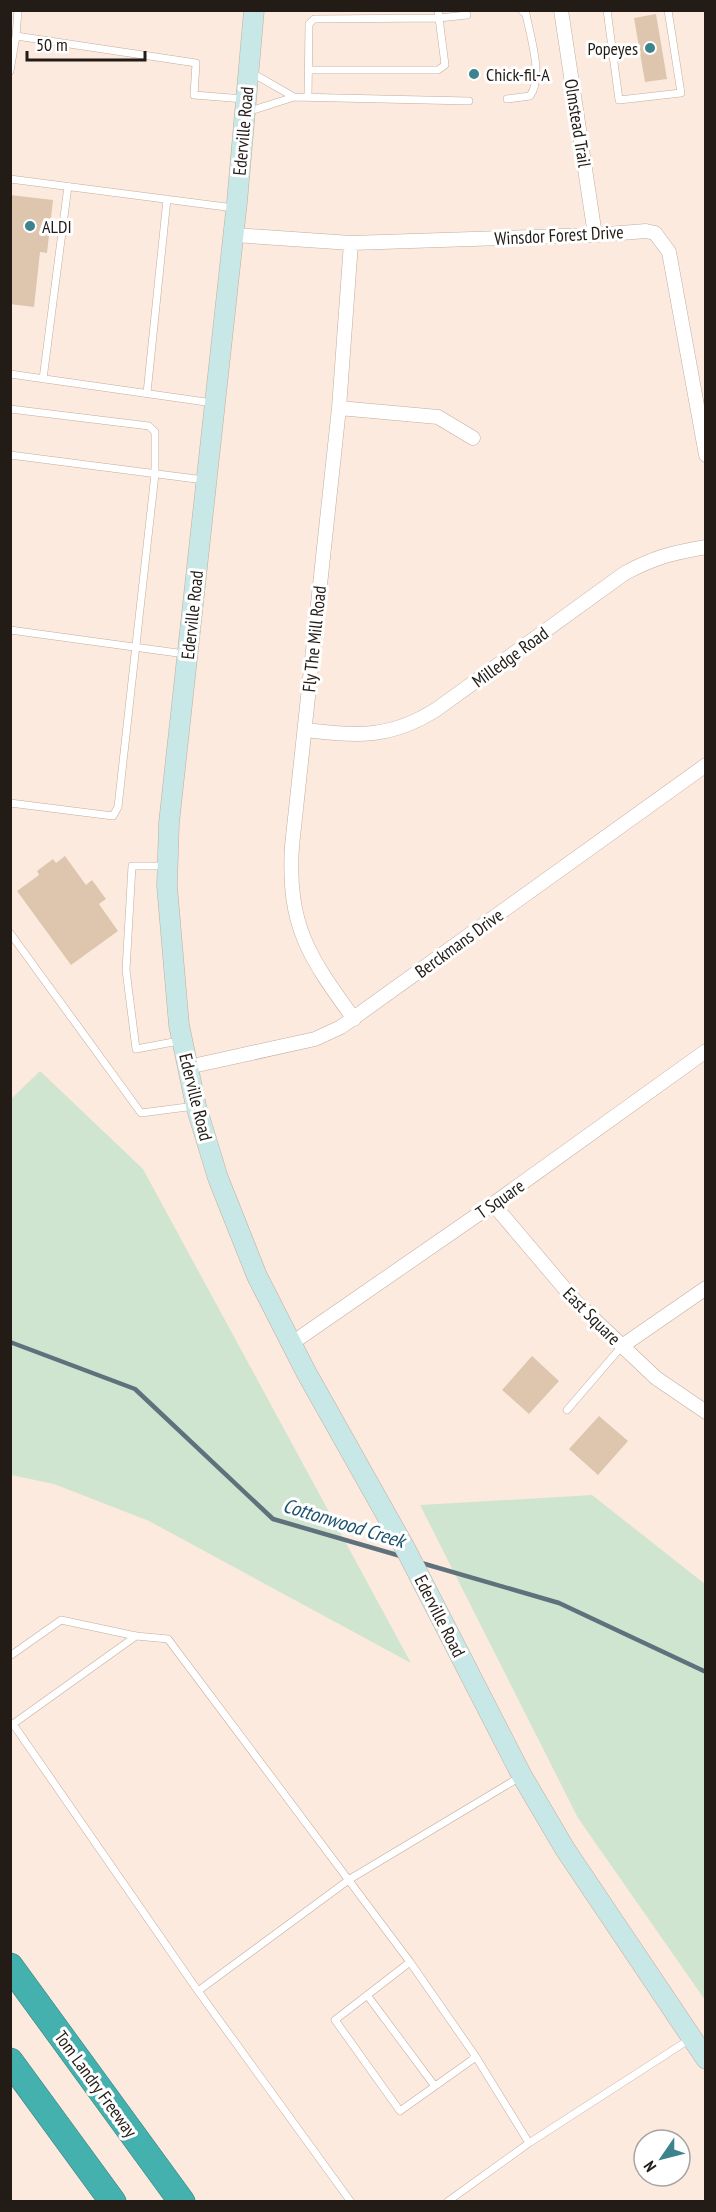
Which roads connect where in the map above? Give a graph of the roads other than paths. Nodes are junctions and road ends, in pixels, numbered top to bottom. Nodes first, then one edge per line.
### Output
1 (18, 10) edge
2 (254, 10) edge
3 (521, 10) edge
4 (561, 10) edge
5 (608, 10) edge
6 (668, 10) edge
7 (438, 14) edge
8 (467, 15) dead end
9 (16, 36) junction
10 (249, 70) junction
11 (308, 70) junction
12 (10, 71) edge
13 (294, 97) junction
14 (308, 98) junction
15 (507, 99) dead end
16 (470, 101) dead end
17 (245, 106) junction
18 (10, 179) edge
19 (68, 186) junction
20 (167, 199) junction
21 (236, 208) junction
22 (234, 235) junction
23 (596, 235) junction
24 (351, 243) junction
25 (10, 374) edge
26 (44, 379) junction
27 (147, 393) junction
28 (215, 403) junction
29 (339, 408) junction
30 (10, 410) edge
31 (473, 438) dead end
32 (10, 455) edge
33 (705, 455) edge
34 (155, 474) junction
35 (207, 480) junction
36 (705, 547) edge
37 (10, 630) edge
38 (135, 647) junction
39 (188, 654) junction
40 (305, 730) junction
41 (705, 765) edge
42 (10, 803) edge
43 (168, 866) junction
44 (10, 933) edge
45 (354, 1019) junction
46 (182, 1041) junction
47 (705, 1051) edge
48 (188, 1067) junction
49 (196, 1106) junction
50 (494, 1204) junction
51 (705, 1288) edge
52 (292, 1343) junction
53 (622, 1346) junction
54 (567, 1410) dead end
55 (705, 1412) edge
56 (135, 1636) junction
57 (10, 1656) edge
58 (12, 1722) edge
59 (522, 1776) junction
60 (350, 1879) junction
61 (410, 1962) junction
62 (10, 1966) edge
63 (198, 1991) junction
64 (367, 1995) junction
65 (690, 2039) junction
66 (476, 2058) junction
67 (705, 2060) edge
68 (10, 2061) edge
69 (89, 2074) junction
70 (434, 2085) junction
71 (31, 2090) junction
72 (529, 2142) junction
73 (103, 2202) edge
74 (113, 2202) edge
75 (182, 2202) edge
76 (193, 2202) edge
77 (351, 2202) edge
78 (447, 2202) edge

1 - 9 lane
2 - 10 street, Ederville Road
3 - 15 lane
4 - 23 street, Olmstead Trail
5 - 6 lane
7 - 8 lane
7 - 11 lane
7 - 11 lane
9 - 12 lane
9 - 17 lane
10 - 13 lane
10 - 17 street, Ederville Road
11 - 14 lane
13 - 14 lane
13 - 17 lane
14 - 16 lane
17 - 21 street, Ederville Road
18 - 19 lane
19 - 20 lane
19 - 26 lane
20 - 21 lane
20 - 27 lane
21 - 22 street, Ederville Road
22 - 24 street, Winsdor Forest Drive
22 - 28 street, Ederville Road
23 - 24 street, Winsdor Forest Drive
23 - 33 street, Winsdor Forest Drive
24 - 29 street, Fly The Mill Road
25 - 26 lane
26 - 27 lane
27 - 28 lane
28 - 35 street, Ederville Road
29 - 31 street
29 - 40 street, Fly The Mill Road
30 - 34 lane
32 - 34 lane
34 - 35 lane
34 - 38 lane
35 - 39 street, Ederville Road
36 - 40 street, Milledge Road
37 - 38 lane
38 - 39 lane
38 - 42 lane
39 - 43 street, Ederville Road
40 - 45 street, Fly The Mill Road
41 - 45 street, Berckmans Drive
43 - 46 street, Ederville Road
43 - 46 lane
44 - 49 lane
45 - 48 street, Berckmans Drive
46 - 48 street, Ederville Road
47 - 50 street, T Square
48 - 49 street, Ederville Road
49 - 52 street, Ederville Road
50 - 52 street, T Square
50 - 53 street, East Square
51 - 53 street
52 - 59 street, Ederville Road
53 - 54 lane
53 - 55 street, East Square
56 - 57 lane
56 - 58 lane
56 - 60 lane
58 - 63 lane
59 - 60 lane
59 - 65 street, Ederville Road
60 - 61 lane
60 - 63 lane
61 - 64 lane
61 - 66 lane
62 - 69 highway, Tom Landry Freeway
63 - 77 lane
64 - 70 lane
64 - 70 lane
65 - 67 street, Ederville Road
65 - 72 lane
66 - 70 lane
66 - 72 lane
68 - 71 highway
69 - 75 highway, Tom Landry Freeway
69 - 76 highway
71 - 73 highway
71 - 74 highway
72 - 78 lane

